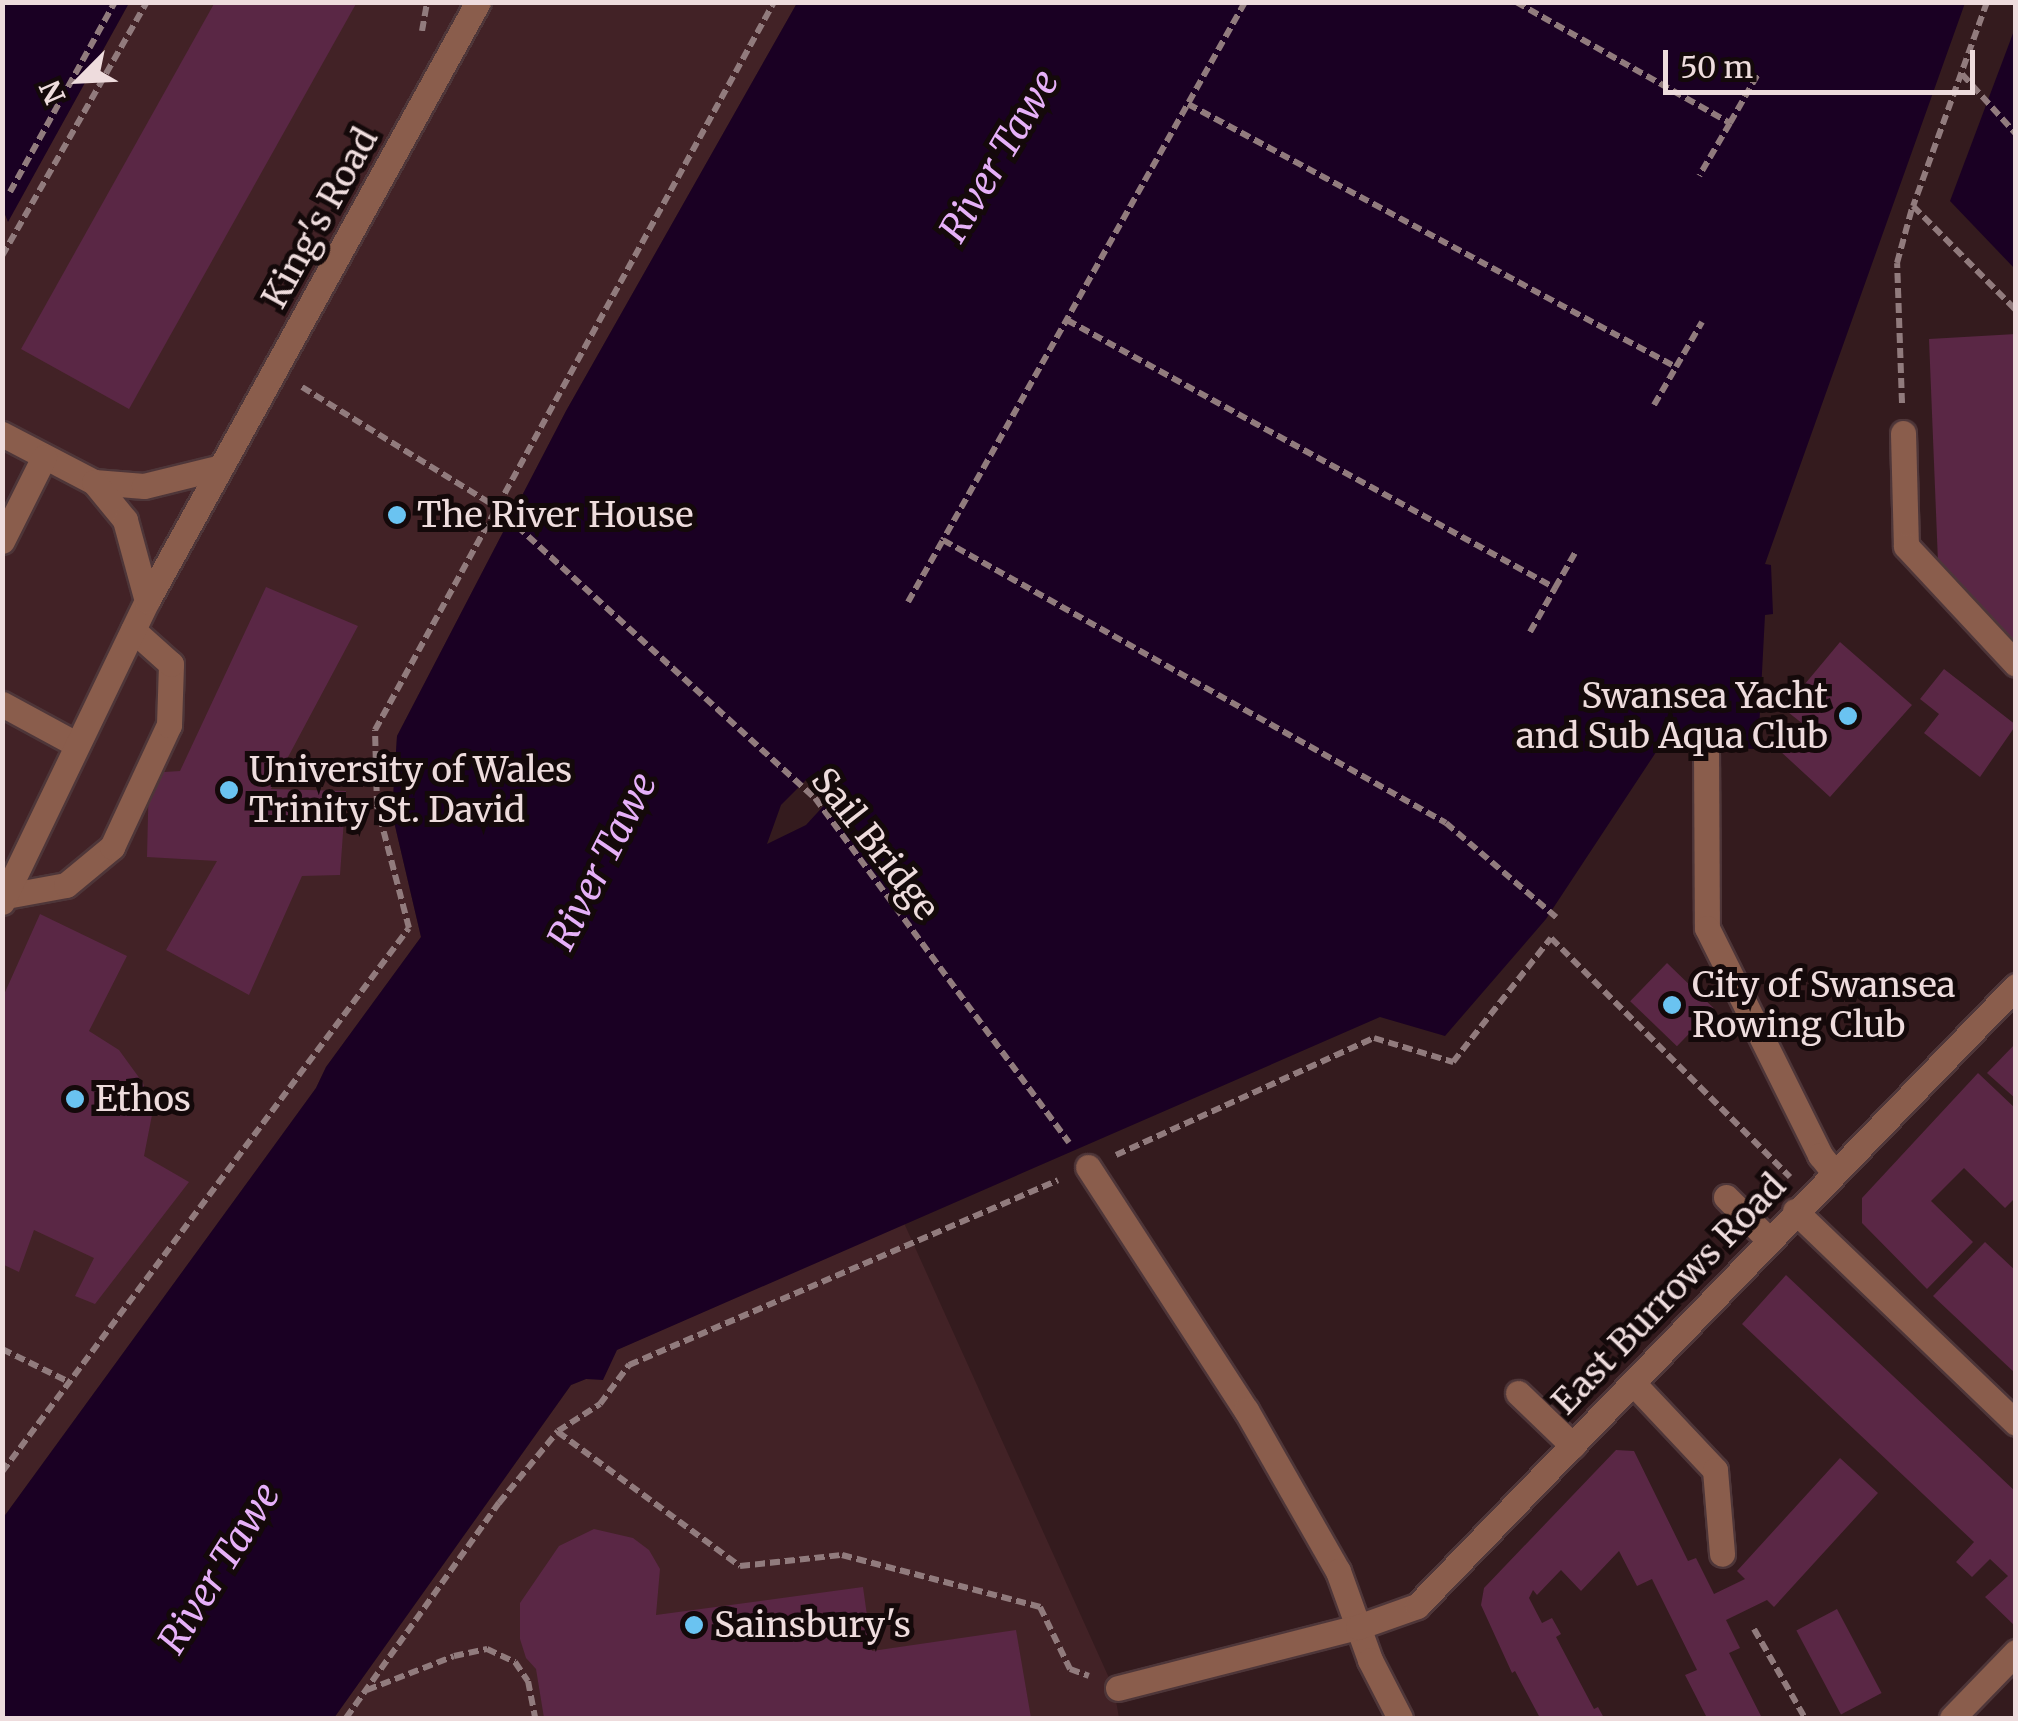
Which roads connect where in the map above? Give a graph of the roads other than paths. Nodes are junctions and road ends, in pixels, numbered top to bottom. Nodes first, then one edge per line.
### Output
1 (478, 2) edge
2 (1902, 433) road end
3 (2, 434) edge
4 (44, 457) junction
5 (221, 467) junction
6 (94, 482) junction
7 (2, 541) edge
8 (147, 601) junction
9 (133, 630) junction
10 (2016, 664) edge
11 (2, 704) edge
12 (76, 744) junction
13 (1706, 748) dead end
14 (7, 885) edge
15 (2016, 986) edge
16 (1088, 1167) road end
17 (1834, 1172) junction
18 (1726, 1197) dead end
19 (1802, 1204) junction
20 (1768, 1240) junction
21 (1634, 1384) junction
22 (1518, 1393) dead end
23 (2016, 1423) edge
24 (1573, 1446) junction
25 (1722, 1554) dead end
26 (1358, 1626) junction
27 (2016, 1652) edge
28 (1118, 1688) road end
29 (1400, 1718) edge
30 (1952, 1718) edge

1 - 5 street, King's Road
2 - 10 street
3 - 4 street
4 - 6 street
4 - 7 street
5 - 6 street
5 - 8 street, King's Road
6 - 8 street
8 - 9 street, King's Road
9 - 12 street, King's Road
9 - 14 street
11 - 12 street
12 - 14 street, King's Road
13 - 17 street
15 - 17 street, East Burrows Road
16 - 26 street
17 - 19 street, East Burrows Road
18 - 20 street
19 - 20 street, East Burrows Road
19 - 23 street
20 - 21 street, East Burrows Road
21 - 24 street, East Burrows Road
21 - 25 street
22 - 24 street
24 - 26 street, East Burrows Road
26 - 28 street, East Burrows Road
26 - 29 street
27 - 30 street

